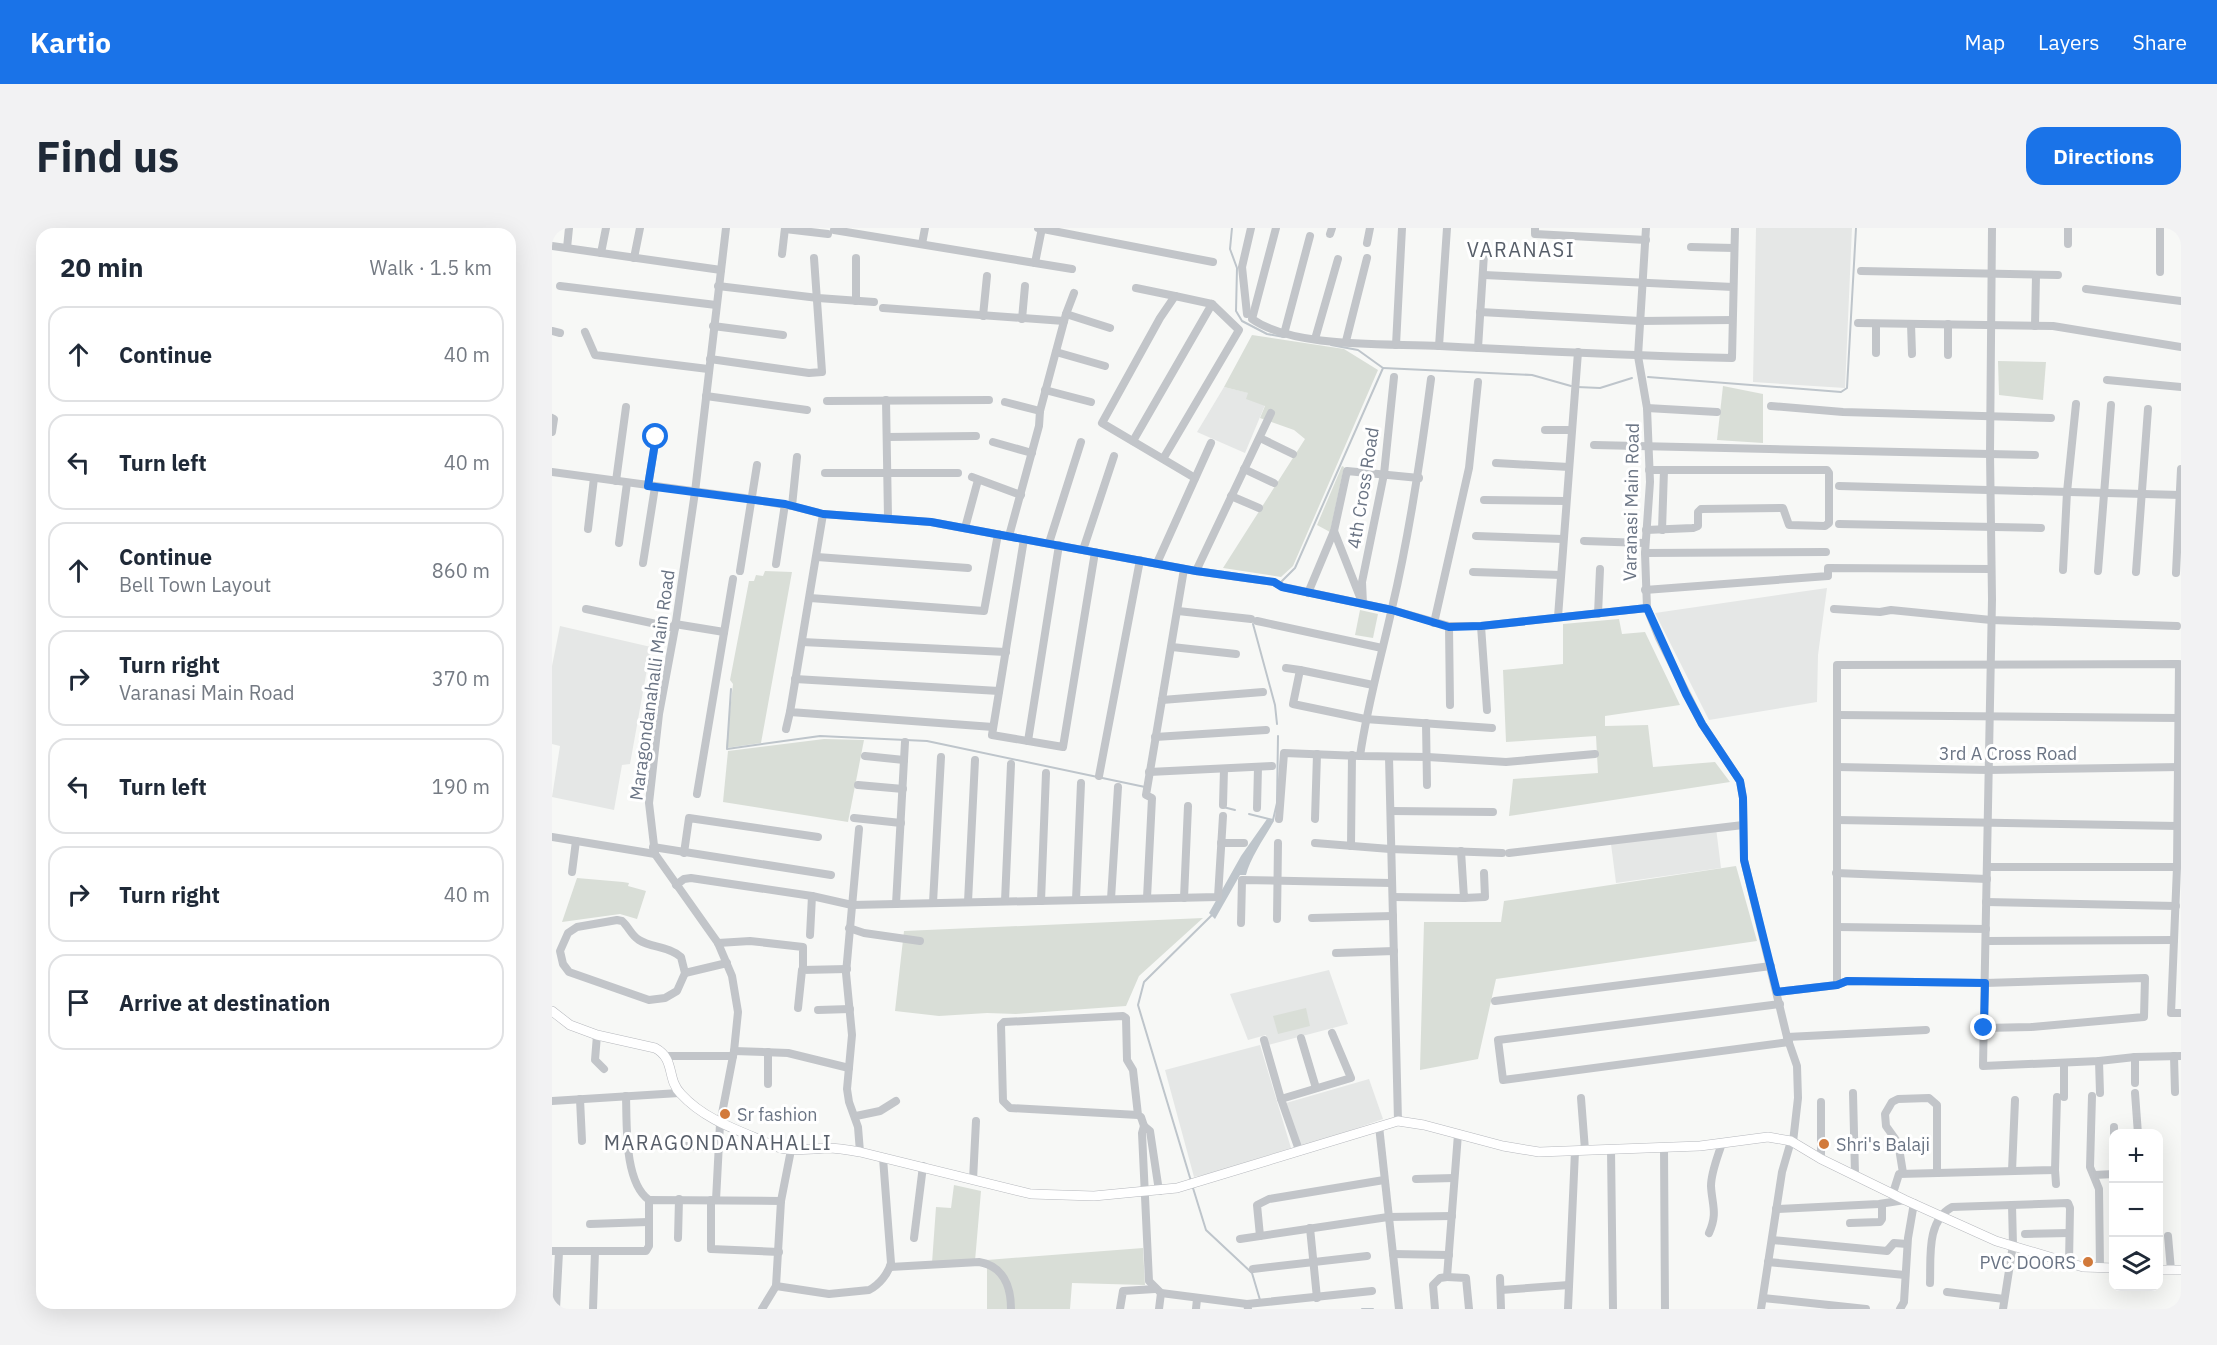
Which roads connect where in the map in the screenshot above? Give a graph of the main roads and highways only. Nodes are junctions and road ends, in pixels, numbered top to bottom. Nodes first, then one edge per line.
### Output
1 (552, 1011) edge
2 (2109, 1268) edge

1 - 2 main road

